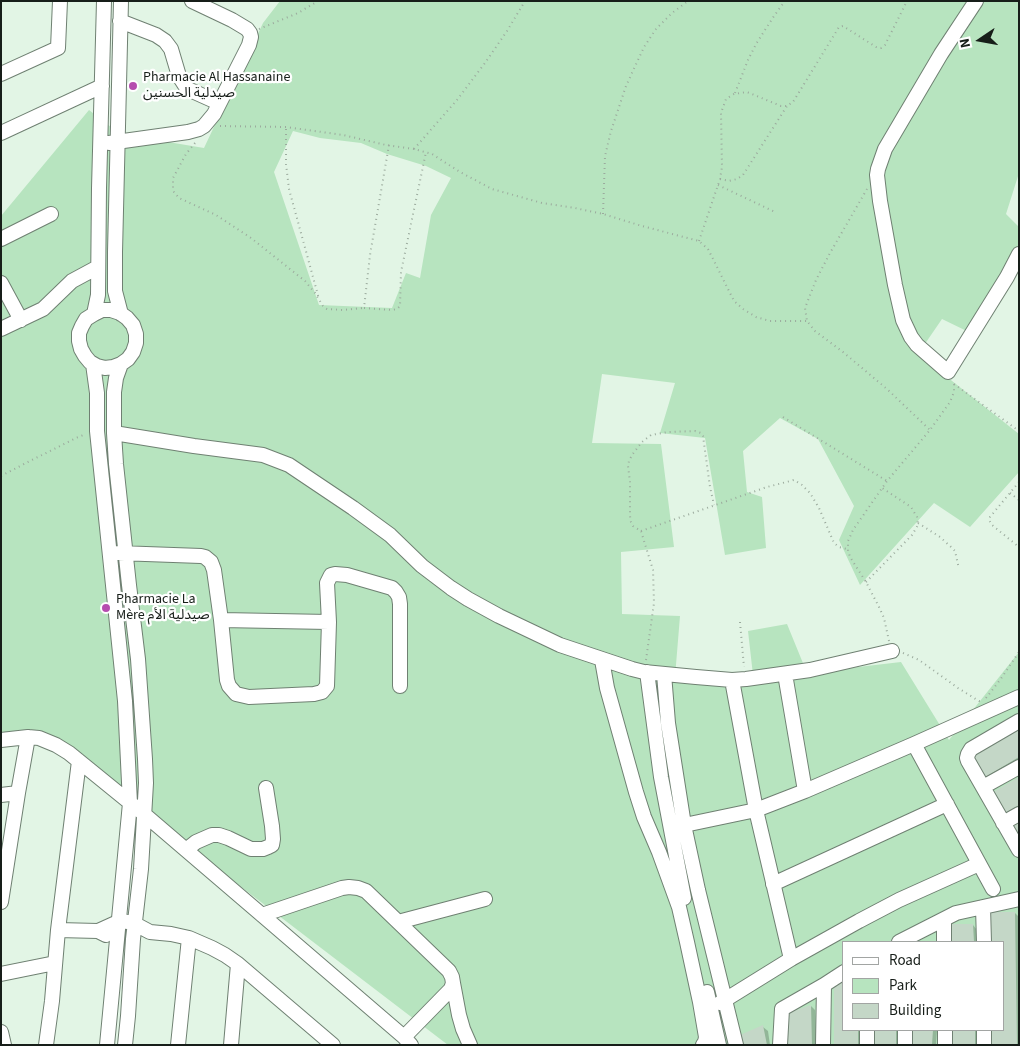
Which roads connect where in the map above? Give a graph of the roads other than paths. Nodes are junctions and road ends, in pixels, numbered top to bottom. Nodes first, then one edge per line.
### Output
1 (60, 1) edge
2 (104, 1) edge
3 (120, 1) edge
4 (192, 1) edge
5 (976, 1) edge
6 (120, 22) junction
7 (1, 74) edge
8 (102, 86) junction
9 (219, 103) junction
10 (1, 133) edge
11 (117, 142) junction
12 (100, 144) junction
13 (51, 214) dead end
14 (1, 239) edge
15 (1019, 254) edge
16 (98, 267) junction
17 (1, 283) edge
18 (94, 314) junction
19 (121, 314) junction
20 (22, 320) junction
21 (1, 329) edge
22 (93, 364) junction
23 (121, 364) junction
24 (114, 433) junction
25 (109, 552) junction
26 (126, 553) junction
27 (221, 620) junction
28 (329, 622) junction
29 (892, 651) road end
30 (602, 660) junction
31 (646, 672) junction
32 (664, 674) junction
33 (785, 674) junction
34 (739, 680) junction
35 (400, 686) dead end
36 (1019, 697) edge
37 (1019, 721) edge
38 (28, 737) junction
39 (1, 740) edge
40 (914, 744) junction
41 (79, 761) junction
42 (1019, 767) edge
43 (983, 787) junction
44 (266, 788) dead end
45 (804, 791) junction
46 (18, 793) junction
47 (1, 795) edge
48 (130, 803) junction
49 (947, 804) junction
50 (756, 810) junction
51 (144, 814) junction
52 (1019, 814) edge
53 (1003, 823) junction
54 (684, 825) junction
55 (670, 828) junction
56 (6, 841) edge
57 (186, 850) junction
58 (1019, 850) edge
59 (980, 864) junction
60 (773, 884) junction
61 (993, 889) dead end
62 (485, 899) dead end
63 (1019, 899) edge
64 (1, 902) edge
65 (983, 907) junction
66 (262, 915) junction
67 (944, 920) junction
68 (120, 921) junction
69 (398, 922) junction
70 (135, 924) junction
71 (58, 930) junction
72 (98, 931) junction
73 (150, 932) junction
74 (189, 938) junction
75 (133, 939) junction
76 (118, 940) junction
77 (902, 941) edge
78 (944, 941) edge
79 (984, 941) edge
80 (791, 959) junction
81 (55, 963) junction
82 (238, 964) junction
83 (842, 973) edge
84 (1, 974) edge
85 (454, 983) junction
86 (824, 985) junction
87 (726, 999) junction
88 (711, 1008) junction
89 (867, 1031) edge
90 (904, 1031) edge
91 (945, 1031) edge
92 (984, 1031) edge
93 (1, 1032) edge
94 (407, 1041) edge
95 (4, 1045) edge
96 (46, 1045) edge
97 (107, 1045) edge
98 (126, 1045) edge
99 (178, 1045) edge
100 (231, 1045) edge
101 (333, 1045) edge
102 (470, 1045) edge
103 (703, 1045) edge
104 (719, 1045) edge
105 (736, 1045) edge
106 (780, 1045) edge
107 (823, 1045) edge
108 (867, 1045) edge
109 (905, 1045) edge
110 (945, 1045) edge
111 (984, 1045) edge

1 - 7 street
2 - 8 street
3 - 6 street
4 - 9 street
5 - 15 street
6 - 9 street
6 - 11 street
8 - 10 street
8 - 12 street
9 - 11 street
11 - 12 street
11 - 19 street
12 - 16 street
13 - 14 street
16 - 18 street
16 - 20 street
17 - 20 street
18 - 19 street
18 - 22 street
19 - 23 street
20 - 21 street
22 - 23 street
22 - 25 street
23 - 24 street
24 - 26 street
24 - 30 street
25 - 26 street
25 - 48 street
26 - 27 street
26 - 51 street
27 - 28 street
27 - 28 street
28 - 35 street
29 - 33 street
30 - 31 street
30 - 103 street
31 - 32 street
31 - 55 street
32 - 34 street
32 - 54 street
33 - 34 street
33 - 45 street
34 - 50 street
36 - 40 street
37 - 43 street
38 - 39 street
38 - 41 street
38 - 46 street
40 - 45 street
40 - 49 street
41 - 48 street
41 - 71 street
42 - 43 street
43 - 53 street
44 - 57 street
45 - 50 street
46 - 47 street
46 - 56 street
48 - 51 street
48 - 68 street
49 - 59 street
49 - 60 street
50 - 54 street
50 - 60 street
51 - 57 street
51 - 70 street
52 - 53 street
53 - 58 street
54 - 55 street
54 - 87 street
55 - 88 street
56 - 64 street
57 - 66 street
59 - 61 street
59 - 80 street
60 - 80 street
62 - 69 street
63 - 65 street
65 - 67 street
65 - 79 street
66 - 69 street
66 - 94 street
67 - 77 street
67 - 78 street
68 - 70 street
68 - 72 street
68 - 76 street
69 - 85 street
70 - 73 street
70 - 75 street
71 - 72 street
71 - 81 street
72 - 76 street
73 - 74 street
73 - 75 street
74 - 82 street
74 - 99 street
75 - 76 street
75 - 98 street
76 - 97 street
80 - 87 street
81 - 84 street
81 - 96 street
82 - 100 street
82 - 101 street
83 - 86 street
85 - 94 street
85 - 102 street
86 - 106 street
86 - 107 street
87 - 88 street
87 - 105 street
88 - 104 street
89 - 108 street
90 - 109 street
91 - 110 street
92 - 111 street
93 - 95 street

